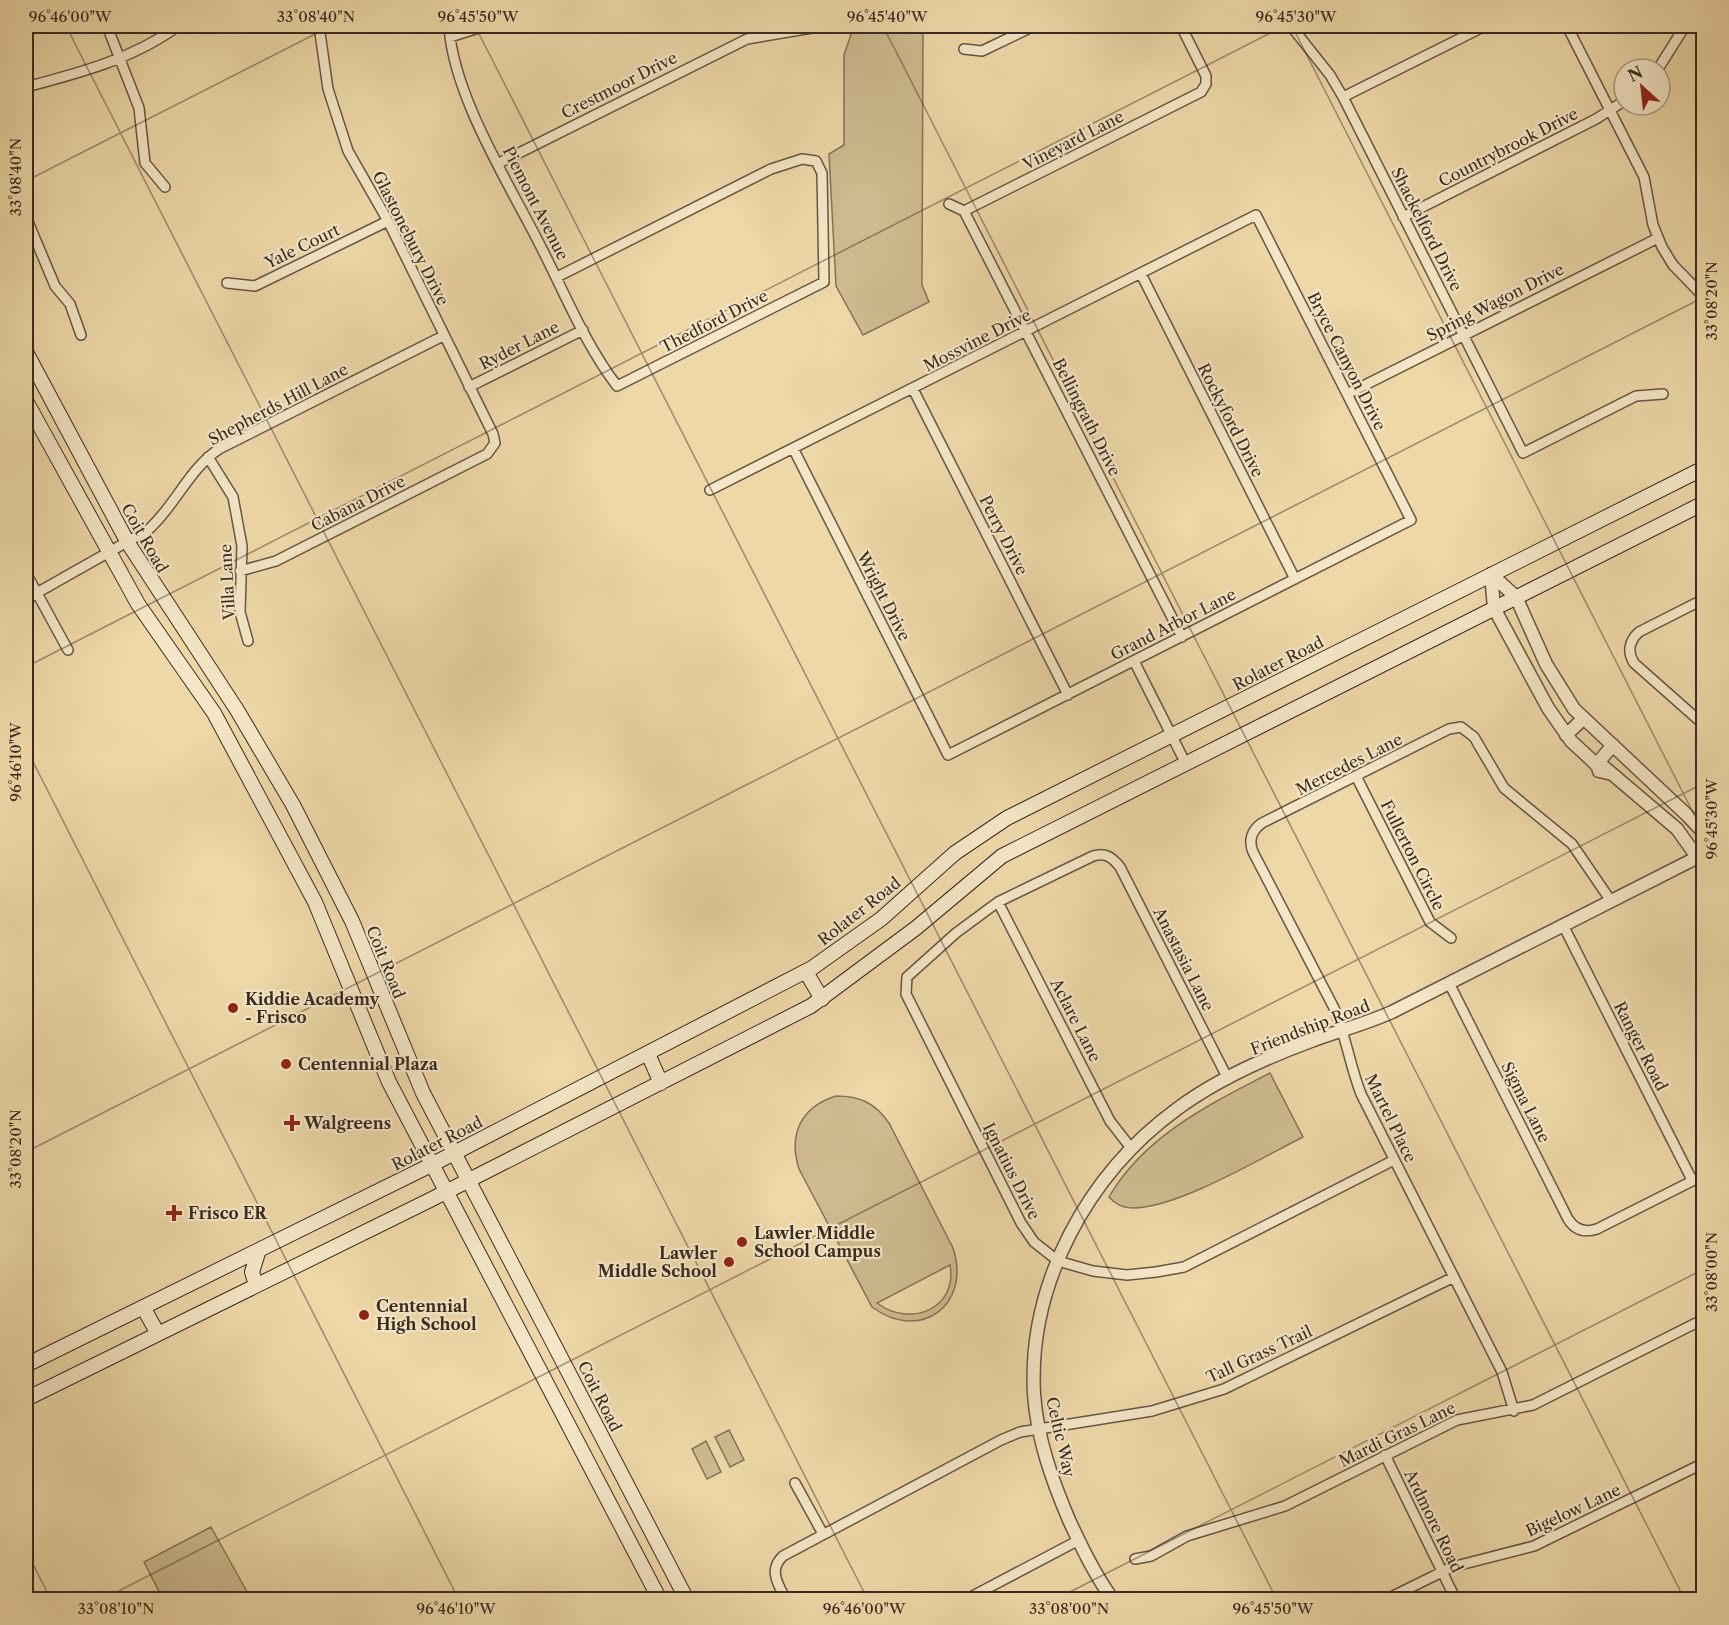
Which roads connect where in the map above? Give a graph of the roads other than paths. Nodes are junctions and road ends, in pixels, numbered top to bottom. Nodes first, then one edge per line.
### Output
1 (107, 26) edge
2 (178, 26) edge
3 (319, 26) edge
4 (448, 26) edge
5 (485, 26) edge
6 (824, 26) edge
7 (1034, 26) edge
8 (1292, 26) edge
9 (1485, 26) edge
10 (1567, 26) edge
11 (1684, 26) edge
12 (1185, 27) edge
13 (450, 37) junction
14 (964, 49) dead end
15 (1665, 57) edge
16 (119, 59) junction
17 (26, 87) edge
18 (1343, 97) junction
19 (1611, 110) junction
20 (499, 163) junction
21 (165, 187) dead end
22 (949, 204) dead end
23 (964, 211) junction
24 (1256, 215) joint
25 (1403, 216) junction
26 (26, 217) edge
27 (387, 221) junction
28 (1658, 238) junction
29 (1141, 274) junction
30 (556, 277) junction
31 (227, 283) dead end
32 (1704, 297) edge
33 (583, 330) junction
34 (1027, 332) junction
35 (81, 335) dead end
36 (1463, 335) junction
37 (443, 336) junction
38 (26, 352) edge
39 (617, 386) joint
40 (469, 387) junction
41 (913, 389) junction
42 (1347, 394) junction
43 (1663, 394) dead end
44 (26, 401) edge
45 (794, 450) junction
46 (486, 454) joint
47 (208, 457) junction
48 (1704, 468) edge
49 (710, 490) dead end
50 (1704, 503) edge
51 (1411, 520) joint
52 (128, 543) junction
53 (108, 554) junction
54 (240, 570) junction
55 (26, 573) edge
56 (1491, 574) junction
57 (1295, 579) junction
58 (36, 593) junction
59 (1516, 597) junction
60 (26, 599) edge
61 (1704, 599) edge
62 (1494, 608) junction
63 (1182, 637) junction
64 (248, 641) dead end
65 (68, 651) dead end
66 (1134, 661) junction
67 (1068, 694) junction
68 (1583, 718) junction
69 (1704, 725) edge
70 (1566, 735) junction
71 (1171, 736) junction
72 (1613, 745) junction
73 (948, 755) joint
74 (1186, 764) junction
75 (1601, 768) junction
76 (1357, 778) junction
77 (293, 805) junction
78 (269, 817) junction
79 (1704, 833) edge
80 (1252, 836) joint
81 (1700, 856) edge
82 (1611, 901) junction
83 (998, 902) junction
84 (1704, 907) edge
85 (1704, 916) edge
86 (1563, 925) junction
87 (1451, 938) dead end
88 (370, 965) junction
89 (806, 972) junction
90 (346, 974) junction
91 (1449, 983) junction
92 (822, 999) junction
93 (1343, 1032) junction
94 (648, 1054) junction
95 (1228, 1079) junction
96 (661, 1083) junction
97 (1131, 1148) junction
98 (454, 1153) junction
99 (1394, 1160) junction
100 (431, 1165) junction
101 (1704, 1174) edge
102 (469, 1180) junction
103 (1692, 1180) junction
104 (446, 1192) junction
105 (259, 1250) junction
106 (1058, 1261) junction
107 (1454, 1277) junction
108 (256, 1285) junction
109 (143, 1307) junction
110 (1704, 1318) edge
111 (158, 1334) junction
112 (1036, 1340) joint
113 (26, 1365) edge
114 (26, 1399) edge
115 (1514, 1411) junction
116 (1039, 1429) junction
117 (1385, 1455) junction
118 (1704, 1463) edge
119 (622, 1477) junction
120 (795, 1483) dead end
121 (603, 1488) junction
122 (823, 1534) junction
123 (1078, 1540) junction
124 (1135, 1559) dead end
125 (1442, 1571) junction
126 (660, 1599) edge
127 (687, 1599) edge
128 (786, 1599) edge
129 (965, 1599) edge
130 (1113, 1599) edge
131 (1385, 1599) edge
132 (1456, 1599) edge

1 - 16 street
2 - 16 street
3 - 27 street, Glastonebury Drive
4 - 13 street, Piemont Avenue
5 - 13 street
6 - 20 street, Crestmoor Drive
7 - 14 street
8 - 18 street, Shackelford Drive
9 - 18 street
10 - 19 street
11 - 15 street
12 - 23 street, Vineyard Lane
13 - 20 street, Piemont Avenue
16 - 17 street
16 - 21 street
18 - 25 street, Shackelford Drive
19 - 25 street, Countrybrook Drive
19 - 28 street
20 - 30 street, Piemont Avenue
22 - 23 street
23 - 34 street, Bellingrath Drive
24 - 29 street, Mossvine Drive
24 - 42 street, Bryce Canyon Drive
25 - 36 street, Shackelford Drive
26 - 35 street
27 - 31 street, Yale Court
27 - 37 street, Glastonebury Drive
28 - 32 street
28 - 36 street, Spring Wagon Drive
29 - 34 street, Mossvine Drive
29 - 57 street, Rockyford Drive
30 - 33 street, Piemont Avenue
30 - 39 street, Thedford Drive
33 - 39 street, Piemont Avenue
33 - 40 street, Ryder Lane
34 - 41 street, Mossvine Drive
34 - 63 street, Bellingrath Drive
36 - 42 street, Spring Wagon Drive
36 - 43 street, Shackelford Drive
37 - 40 street, Glastonebury Drive
37 - 47 street, Shepherds Hill Lane
38 - 52 main road, Coit Road
40 - 46 street, Glastonebury Drive
41 - 45 street, Mossvine Drive
41 - 67 street, Perry Drive
42 - 51 street, Bryce Canyon Drive
44 - 53 main road
45 - 49 street, Mossvine Drive
45 - 73 street, Wright Drive
46 - 54 street, Cabana Drive
47 - 52 street, Shepherds Hill Lane
47 - 54 street, Villa Lane
48 - 56 main road, Rolater Road
50 - 59 main road
51 - 57 street, Grand Arbor Lane
52 - 53 street, Shepherds Hill Lane
52 - 77 main road, Coit Road
53 - 58 street, Shepherds Hill Lane
53 - 78 main road
54 - 64 street, Villa Lane
55 - 58 street
56 - 59 street
56 - 62 street
56 - 71 main road, Rolater Road
57 - 63 street, Grand Arbor Lane
58 - 60 street, Shepherds Hill Lane
58 - 65 street
59 - 62 main road
59 - 68 street
61 - 69 street
62 - 70 street
62 - 74 main road
63 - 66 street, Grand Arbor Lane
66 - 67 street, Grand Arbor Lane
66 - 71 street
67 - 73 street, Grand Arbor Lane
68 - 70 street
68 - 72 street
70 - 75 street
71 - 74 street
71 - 89 main road, Rolater Road
72 - 75 street
72 - 79 street
74 - 92 main road
75 - 81 street
76 - 80 street, Mercedes Lane
76 - 82 street, Mercedes Lane
76 - 87 street, Fullerton Circle
77 - 78 main road
77 - 88 main road, Coit Road
78 - 90 main road
80 - 93 street, Martel Place
81 - 82 street, Friendship Road
82 - 86 street, Friendship Road
83 - 95 street, Anastasia Lane
83 - 97 street, Aclare Lane
83 - 106 street, Ignatius Drive
84 - 85 street
86 - 91 street, Friendship Road
86 - 103 street, Ranger Road
88 - 90 main road
88 - 98 main road, Coit Road
89 - 92 main road
89 - 94 main road, Rolater Road
90 - 100 main road
91 - 93 street, Friendship Road
91 - 103 street, Sigma Lane
92 - 96 main road
93 - 95 street, Friendship Road
93 - 99 street, Martel Place
94 - 96 main road
94 - 98 main road, Rolater Road
95 - 97 street, Friendship Road
96 - 102 main road
97 - 106 street, Friendship Road
98 - 100 main road, Rolater Road
98 - 102 main road, Coit Road
99 - 106 street, Ignatius Drive
99 - 107 street, Martel Place
100 - 104 main road
100 - 105 main road, Rolater Road
101 - 103 street
102 - 104 main road
102 - 119 main road, Coit Road
104 - 108 main road
104 - 121 main road
105 - 108 main road
105 - 109 main road, Rolater Road
106 - 112 street, Friendship Road
107 - 115 street, Martel Place
107 - 116 street, Tall Grass Trail
108 - 111 main road
109 - 111 main road
109 - 113 main road, Rolater Road
110 - 115 street, Mardi Gras Lane
111 - 114 main road
112 - 116 street, Celtic Way
115 - 117 street, Mardi Gras Lane
116 - 122 street, Tall Grass Trail
116 - 123 street, Celtic Way
117 - 124 street, Mardi Gras Lane
117 - 125 street, Ardmore Road
118 - 125 street, Bigelow Lane
119 - 121 main road
119 - 127 main road, Coit Road
120 - 122 street
121 - 126 main road
122 - 128 street, Tall Grass Trail
123 - 129 street
123 - 130 street, Celtic Way
125 - 131 street, Bigelow Lane
125 - 132 street, Ardmore Road

